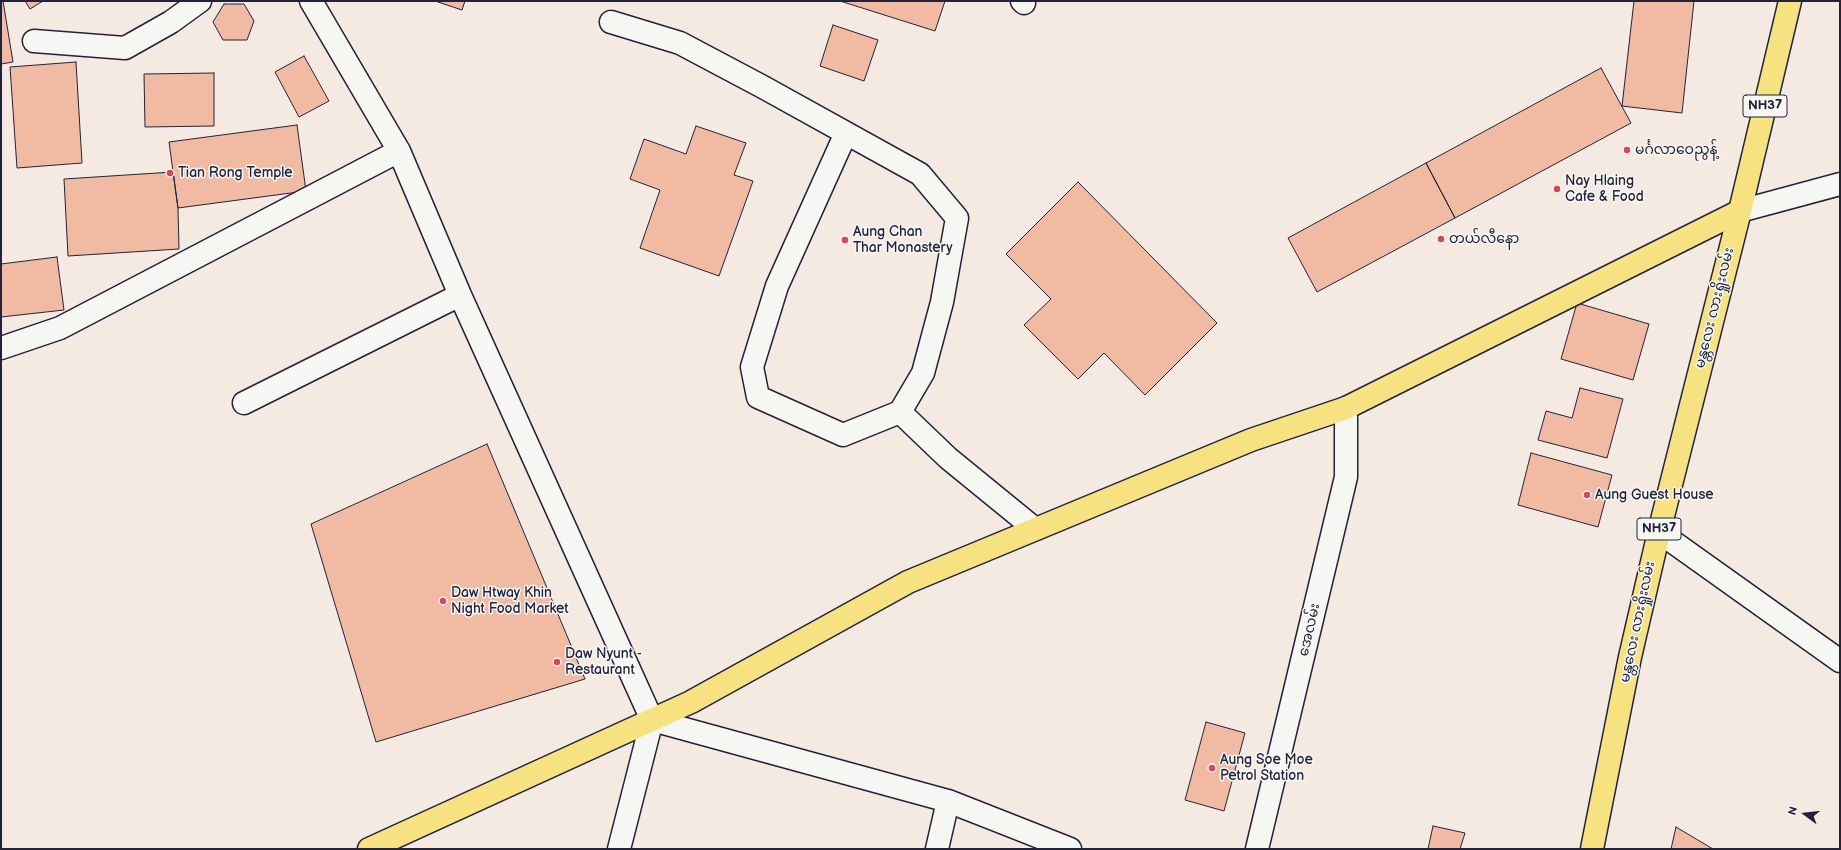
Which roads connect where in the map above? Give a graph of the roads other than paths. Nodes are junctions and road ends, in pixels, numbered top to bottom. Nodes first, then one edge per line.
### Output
1 (200, 1) edge
2 (311, 1) edge
3 (1790, 1) edge
4 (611, 22) dead end
5 (34, 41) dead end
6 (846, 133) junction
7 (398, 152) junction
8 (1840, 184) edge
9 (1740, 211) junction
10 (460, 295) junction
11 (1, 348) edge
12 (244, 403) dead end
13 (1346, 408) junction
14 (900, 412) junction
15 (1035, 529) junction
16 (1659, 532) junction
17 (1840, 661) edge
18 (652, 720) junction
19 (948, 802) junction
20 (370, 849) edge
21 (619, 849) edge
22 (937, 849) edge
23 (1070, 849) edge
24 (1258, 849) edge
25 (1592, 849) edge

1 - 5 street
2 - 7 street
3 - 9 main road, NH37
4 - 6 street
6 - 14 street
6 - 14 street
7 - 10 street
7 - 11 street
8 - 9 street
9 - 13 main road
9 - 16 main road, မန္တလေး လားရှိုးလမ်း / NH37
10 - 12 street
10 - 18 street
13 - 15 main road
13 - 24 street, အေလမ်း
14 - 15 street
15 - 18 main road
16 - 17 street
16 - 25 main road, မန္တလေး လားရှိုးလမ်း / NH37
18 - 19 street
18 - 20 main road
18 - 21 street
19 - 22 street
19 - 23 street

